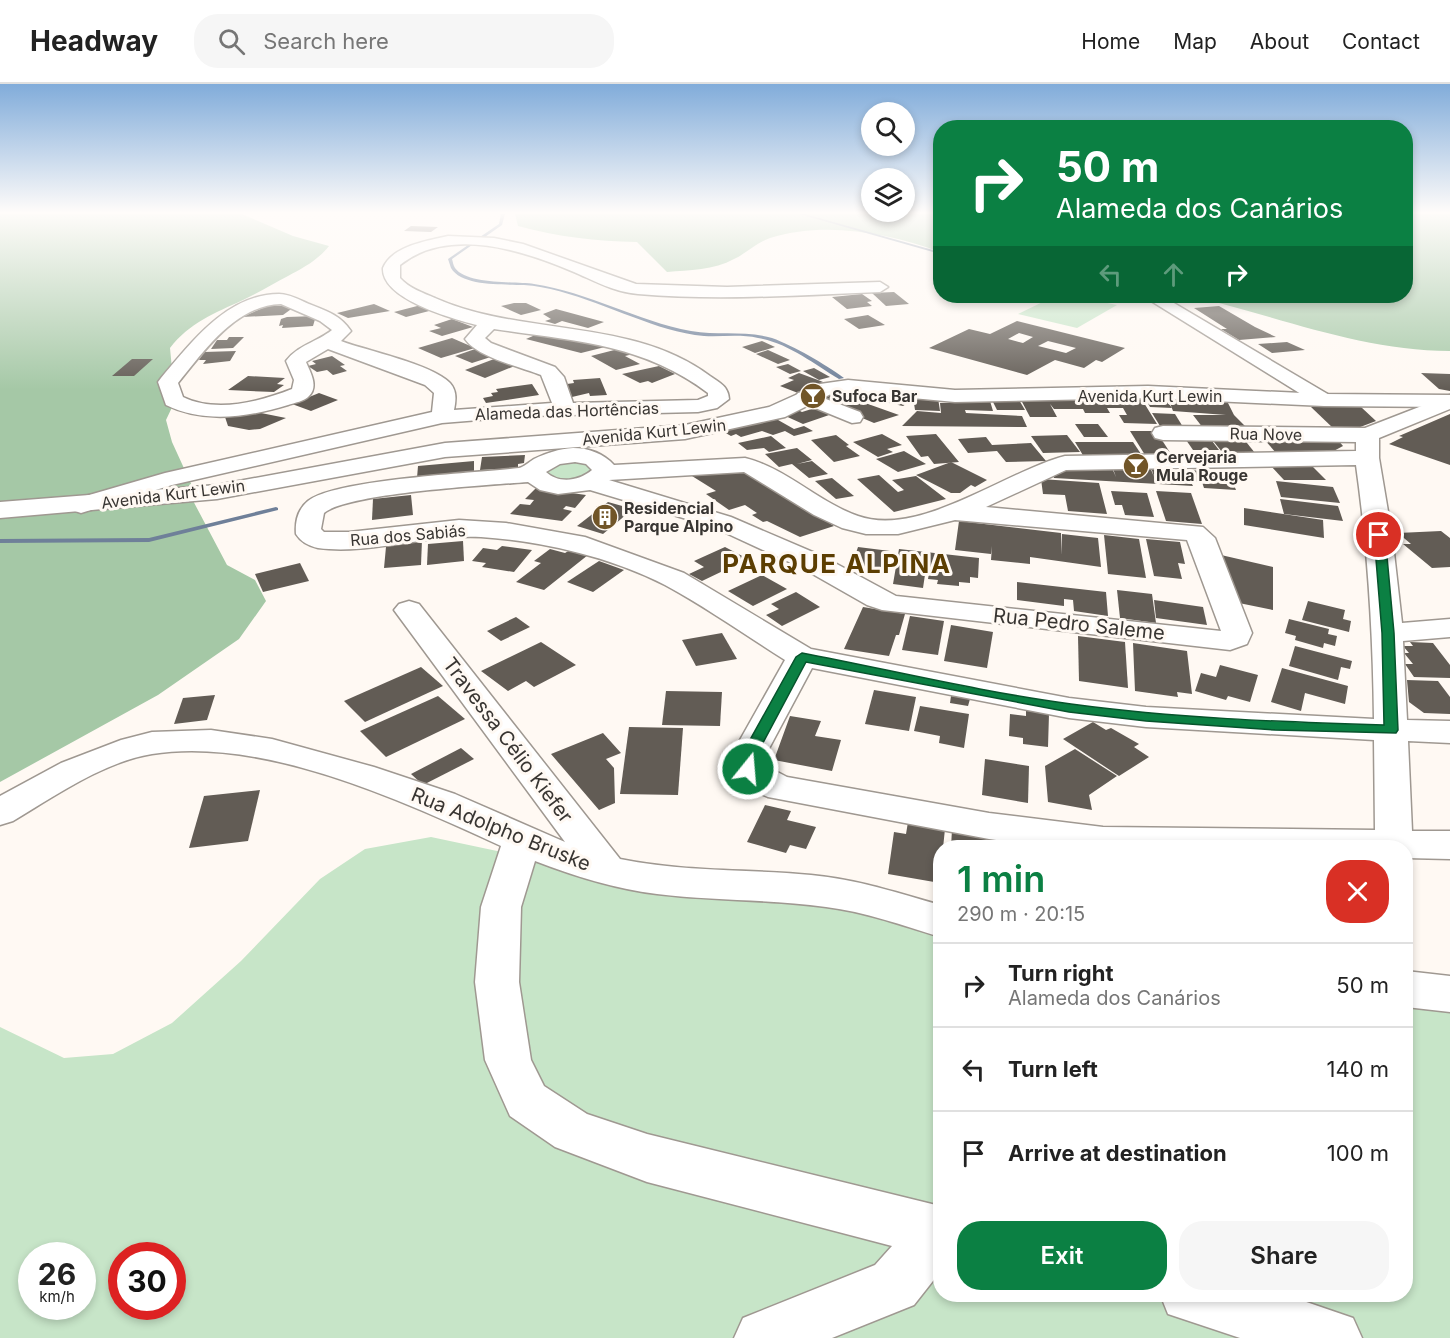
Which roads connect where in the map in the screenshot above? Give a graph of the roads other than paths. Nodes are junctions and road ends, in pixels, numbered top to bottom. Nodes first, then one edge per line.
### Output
1 (391, 273) edge
2 (592, 273) edge
3 (880, 287) dead end
4 (1162, 303) edge
5 (490, 322) junction
6 (328, 342) junction
7 (805, 397) junction
8 (1324, 400) junction
9 (1450, 401) edge
10 (565, 409) junction
11 (442, 417) junction
12 (852, 417) dead end
13 (1163, 433) dead end
14 (1368, 446) junction
15 (591, 463) junction
16 (1008, 489) junction
17 (81, 505) junction
18 (0, 510) edge
19 (954, 512) junction
20 (1026, 518) junction
21 (409, 610) dead end
22 (1450, 628) edge
23 (1388, 633) junction
24 (802, 657) junction
25 (1391, 730) junction
26 (1450, 732) edge
27 (0, 812) edge
28 (1102, 840) edge
29 (1394, 840) edge
30 (521, 842) junction
31 (1413, 845) edge
32 (1450, 845) edge
33 (607, 870) junction
34 (933, 919) edge
35 (1413, 991) edge
36 (1450, 994) edge
37 (933, 1230) edge
38 (933, 1240) edge
39 (1214, 1302) edge
40 (763, 1338) edge
41 (1333, 1338) edge

1 - 5 street, Alameda das Hortências
2 - 3 street, Alameda das Hortências
4 - 8 street
5 - 10 street
5 - 10 street, Alameda das Hortências
6 - 6 street
6 - 11 street
7 - 8 street, Avenida Kurt Lewin
7 - 12 street
7 - 15 street, Avenida Kurt Lewin
8 - 9 street, Avenida Kurt Lewin
9 - 14 street
10 - 11 street, Alameda das Hortências
11 - 17 street, Alameda das Hortências
13 - 14 street, Rua Nove
14 - 16 street
14 - 23 street
15 - 17 street, Avenida Kurt Lewin
15 - 19 street
15 - 20 street, Rua Pedro Saleme
15 - 24 street, Rua dos Sabiás
16 - 19 street
16 - 20 street
17 - 18 street, Avenida Kurt Lewin
19 - 20 street, Rua Pedro Saleme
21 - 33 street, Travessa Célio Kiefer
22 - 23 street
23 - 25 street
24 - 25 street
24 - 28 street
25 - 26 street
25 - 29 street
27 - 30 street, Rua Adolpho Bruske
30 - 33 street, Rua Adolpho Bruske
30 - 37 street
31 - 32 street
33 - 34 street, Rua Adolpho Bruske
35 - 36 street
38 - 40 street
39 - 41 street

